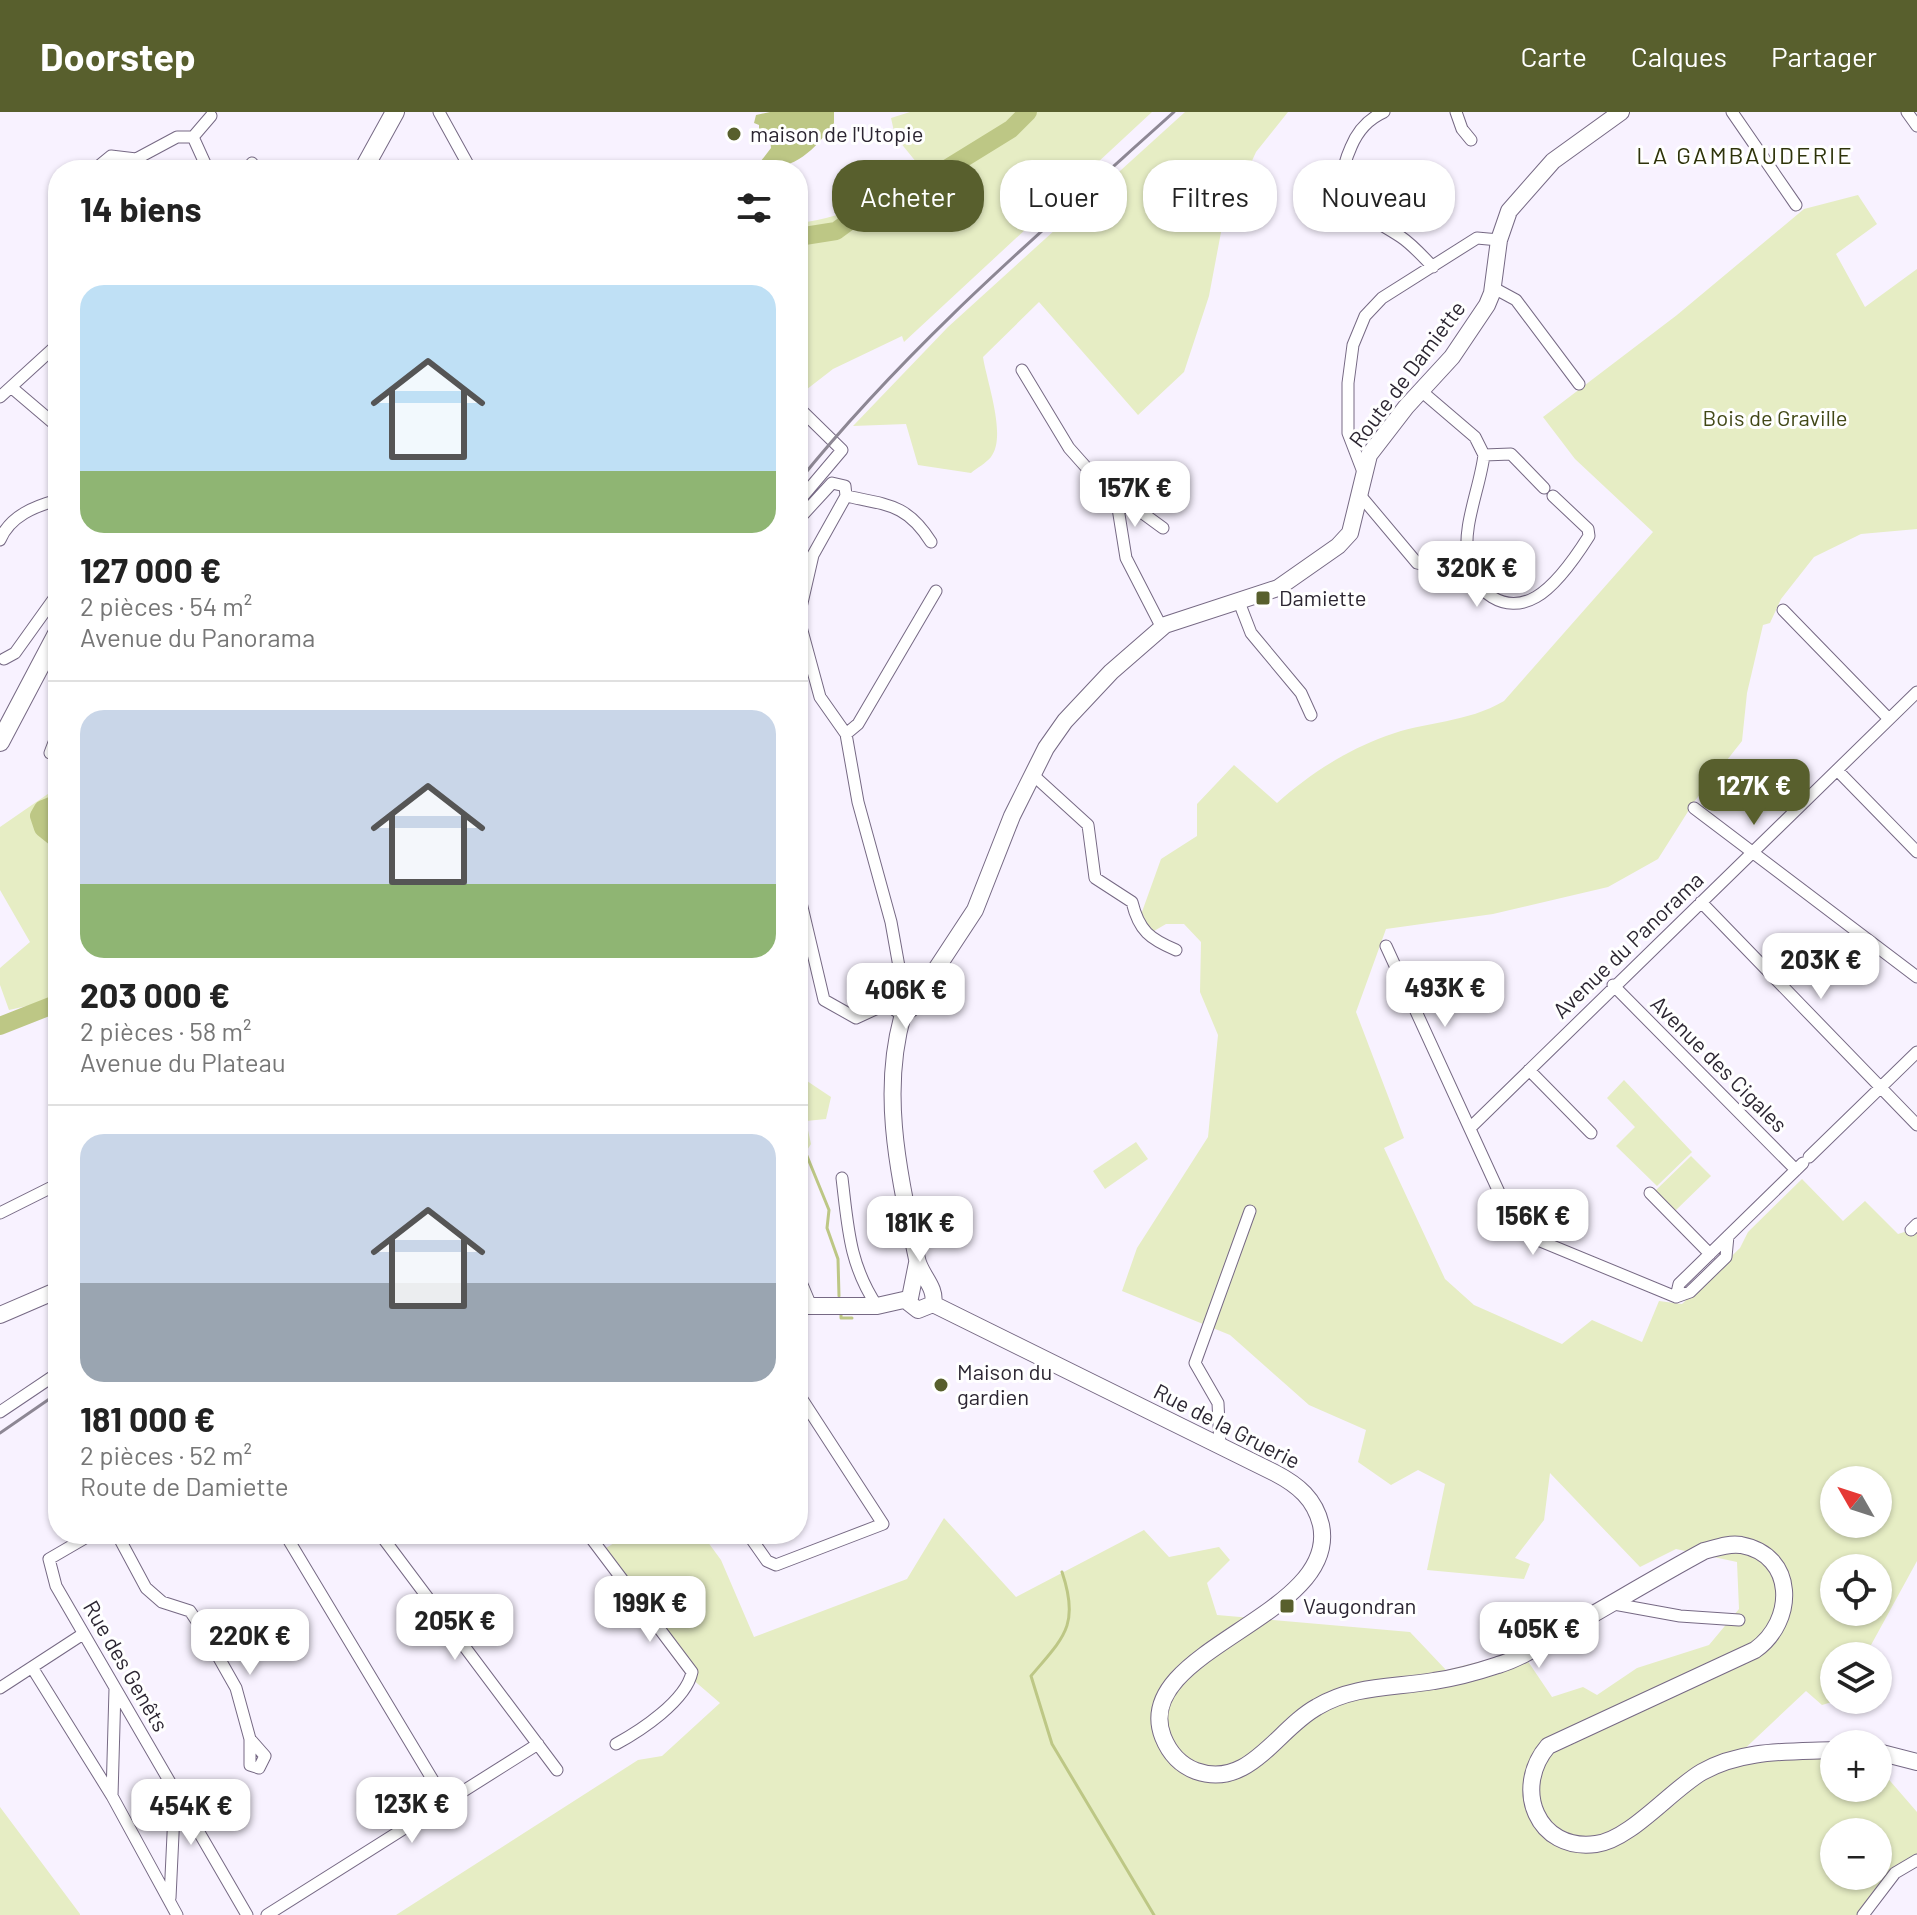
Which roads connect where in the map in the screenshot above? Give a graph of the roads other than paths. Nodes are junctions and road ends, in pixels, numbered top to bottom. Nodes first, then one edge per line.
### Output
1 (395, 112) edge
2 (439, 112) edge
3 (1384, 112) edge
4 (1456, 112) edge
5 (1621, 112) edge
6 (1732, 112) edge
7 (1907, 112) edge
8 (211, 116) dead end
9 (1917, 126) edge
10 (193, 137) junction
11 (1471, 140) dead end
12 (106, 160) edge
13 (203, 160) edge
14 (369, 160) edge
15 (465, 160) edge
16 (1796, 205) dead end
17 (1499, 240) junction
18 (1433, 267) junction
19 (1492, 287) junction
20 (48, 353) edge
21 (1022, 370) dead end
22 (1579, 384) dead end
23 (11, 387) junction
24 (1420, 390) junction
25 (0, 397) edge
26 (48, 418) edge
27 (808, 418) edge
28 (1484, 455) junction
29 (1363, 472) junction
30 (808, 490) edge
31 (1359, 494) junction
32 (846, 496) junction
33 (48, 504) edge
34 (1118, 506) junction
35 (808, 509) edge
36 (1163, 528) dead end
37 (0, 540) edge
38 (931, 542) dead end
39 (808, 575) edge
40 (1474, 575) junction
41 (936, 591) dead end
42 (1239, 602) junction
43 (48, 607) edge
44 (1783, 610) dead end
45 (1162, 628) junction
46 (48, 651) edge
47 (808, 653) edge
48 (4, 659) dead end
49 (1917, 692) edge
50 (1311, 715) dead end
51 (1889, 719) junction
52 (846, 734) junction
53 (0, 742) edge
54 (1837, 770) junction
55 (1032, 774) junction
56 (1694, 808) dead end
57 (1917, 852) edge
58 (1752, 853) junction
59 (1701, 902) junction
60 (808, 932) edge
61 (1386, 946) dead end
62 (1176, 950) dead end
63 (1917, 977) edge
64 (1613, 985) junction
65 (903, 999) junction
66 (1917, 1052) edge
67 (1529, 1070) junction
68 (1881, 1088) junction
69 (1917, 1125) edge
70 (1471, 1127) junction
71 (1591, 1133) dead end
72 (1803, 1164) junction
73 (842, 1178) dead end
74 (48, 1189) edge
75 (1650, 1193) dead end
76 (1250, 1211) dead end
77 (0, 1213) edge
78 (1728, 1236) junction
79 (1710, 1254) junction
80 (917, 1263) junction
81 (48, 1294) edge
82 (909, 1294) junction
83 (932, 1296) junction
84 (1676, 1297) junction
85 (808, 1306) edge
86 (877, 1306) junction
87 (0, 1315) edge
88 (48, 1380) edge
89 (808, 1408) edge
90 (0, 1412) edge
91 (1220, 1446) junction
92 (75, 1544) edge
93 (122, 1544) edge
94 (291, 1544) edge
95 (388, 1544) edge
96 (596, 1544) edge
97 (755, 1544) edge
98 (1614, 1604) junction
99 (242, 1616) dead end
100 (1739, 1620) dead end
101 (83, 1634) junction
102 (206, 1635) junction
103 (33, 1669) junction
104 (115, 1687) junction
105 (0, 1688) edge
106 (250, 1739) dead end
107 (538, 1744) junction
108 (616, 1744) dead end
109 (1820, 1751) edge
110 (1892, 1756) edge
111 (1917, 1762) edge
112 (557, 1770) dead end
113 (175, 1792) junction
114 (112, 1796) junction
115 (446, 1802) junction
116 (1917, 1860) edge
117 (170, 1899) junction
118 (177, 1915) edge
119 (247, 1915) edge
120 (267, 1915) edge
121 (1863, 1915) edge

1 - 14 main road
2 - 15 street
3 - 18 street
4 - 11 street
5 - 17 street, Route de Damiette
6 - 16 street
7 - 9 street
8 - 10 street
10 - 12 street
10 - 13 street
17 - 18 street
17 - 19 street, Route de Damiette
18 - 29 street
19 - 22 street
19 - 24 street, Route de Damiette
20 - 23 street
21 - 34 street
23 - 25 street
23 - 26 street
24 - 28 street
24 - 29 street, Route de Damiette
27 - 30 street
28 - 40 street
28 - 40 street
29 - 31 street, Route de Damiette
31 - 40 street
31 - 42 street, Route de Damiette
32 - 35 street
32 - 38 street
32 - 39 street
33 - 37 street
34 - 36 street
34 - 45 street
41 - 52 street
42 - 45 street, Route de Damiette
42 - 50 street
43 - 48 street
44 - 51 street
45 - 55 street, Route de Damiette
46 - 53 main road
47 - 52 street
49 - 51 street, Avenue du Panorama
51 - 54 street, Avenue du Panorama
52 - 65 street
54 - 57 street
54 - 58 street, Avenue du Panorama
55 - 62 street
55 - 65 street, Route de Damiette
56 - 58 street
58 - 59 street, Avenue du Panorama
58 - 63 street
59 - 64 street, Avenue du Panorama
59 - 68 street
60 - 65 street
61 - 70 street
64 - 67 street, Avenue du Panorama
64 - 72 street, Avenue des Cigales
65 - 80 street
66 - 68 street
67 - 70 street, Avenue du Panorama
67 - 71 street
68 - 69 street
68 - 72 street
70 - 84 street
72 - 78 street
73 - 86 street
74 - 77 street
75 - 79 street
76 - 91 street
78 - 79 street
78 - 84 street
79 - 84 street
80 - 82 street
80 - 83 street
81 - 87 street
82 - 83 street
82 - 83 street
82 - 86 street
83 - 91 street, Rue de la Gruerie
85 - 86 street
88 - 90 street
89 - 97 street
91 - 98 street, Rue de la Gruerie
92 - 101 street, Rue des Genêts
93 - 102 street
94 - 115 street
95 - 107 street
96 - 108 street
98 - 100 street
98 - 109 street, Rue de la Gruerie
99 - 102 street
101 - 103 street
101 - 104 street, Rue des Genêts
102 - 106 street
103 - 105 street
103 - 114 street
104 - 113 street, Rue des Genêts
104 - 114 street
107 - 112 street
107 - 115 street
110 - 111 street
113 - 117 street
113 - 119 street, Rue des Genêts
114 - 117 street
115 - 120 street
116 - 121 street
117 - 118 street

